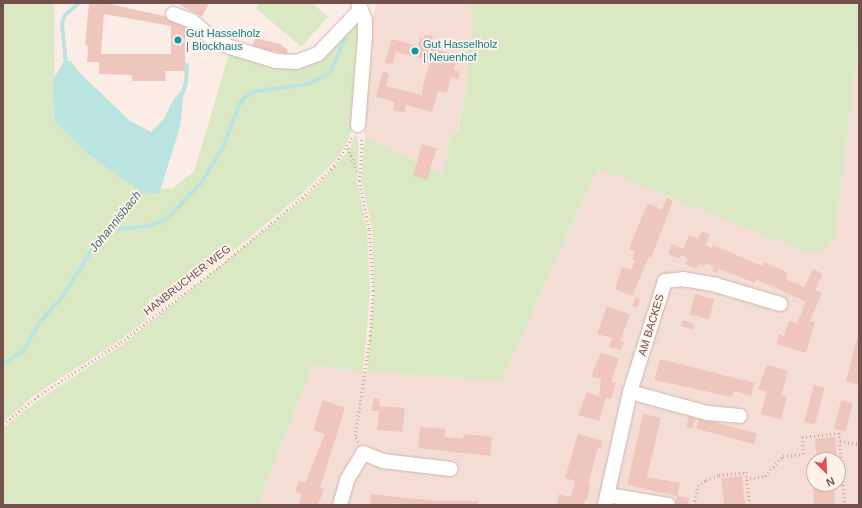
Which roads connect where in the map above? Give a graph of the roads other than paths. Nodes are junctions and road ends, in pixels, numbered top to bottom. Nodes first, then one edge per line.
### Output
1 (360, 6) edge
2 (173, 14) dead end
3 (358, 125) road end
4 (780, 304) dead end
5 (630, 392) junction
6 (740, 416) dead end
7 (451, 469) dead end
8 (606, 500) edge
9 (340, 505) edge
10 (668, 505) edge

1 - 2 street
1 - 3 street
4 - 5 street, AM BACKES
5 - 6 street
5 - 8 street, AM BACKES
7 - 9 street
8 - 10 street

